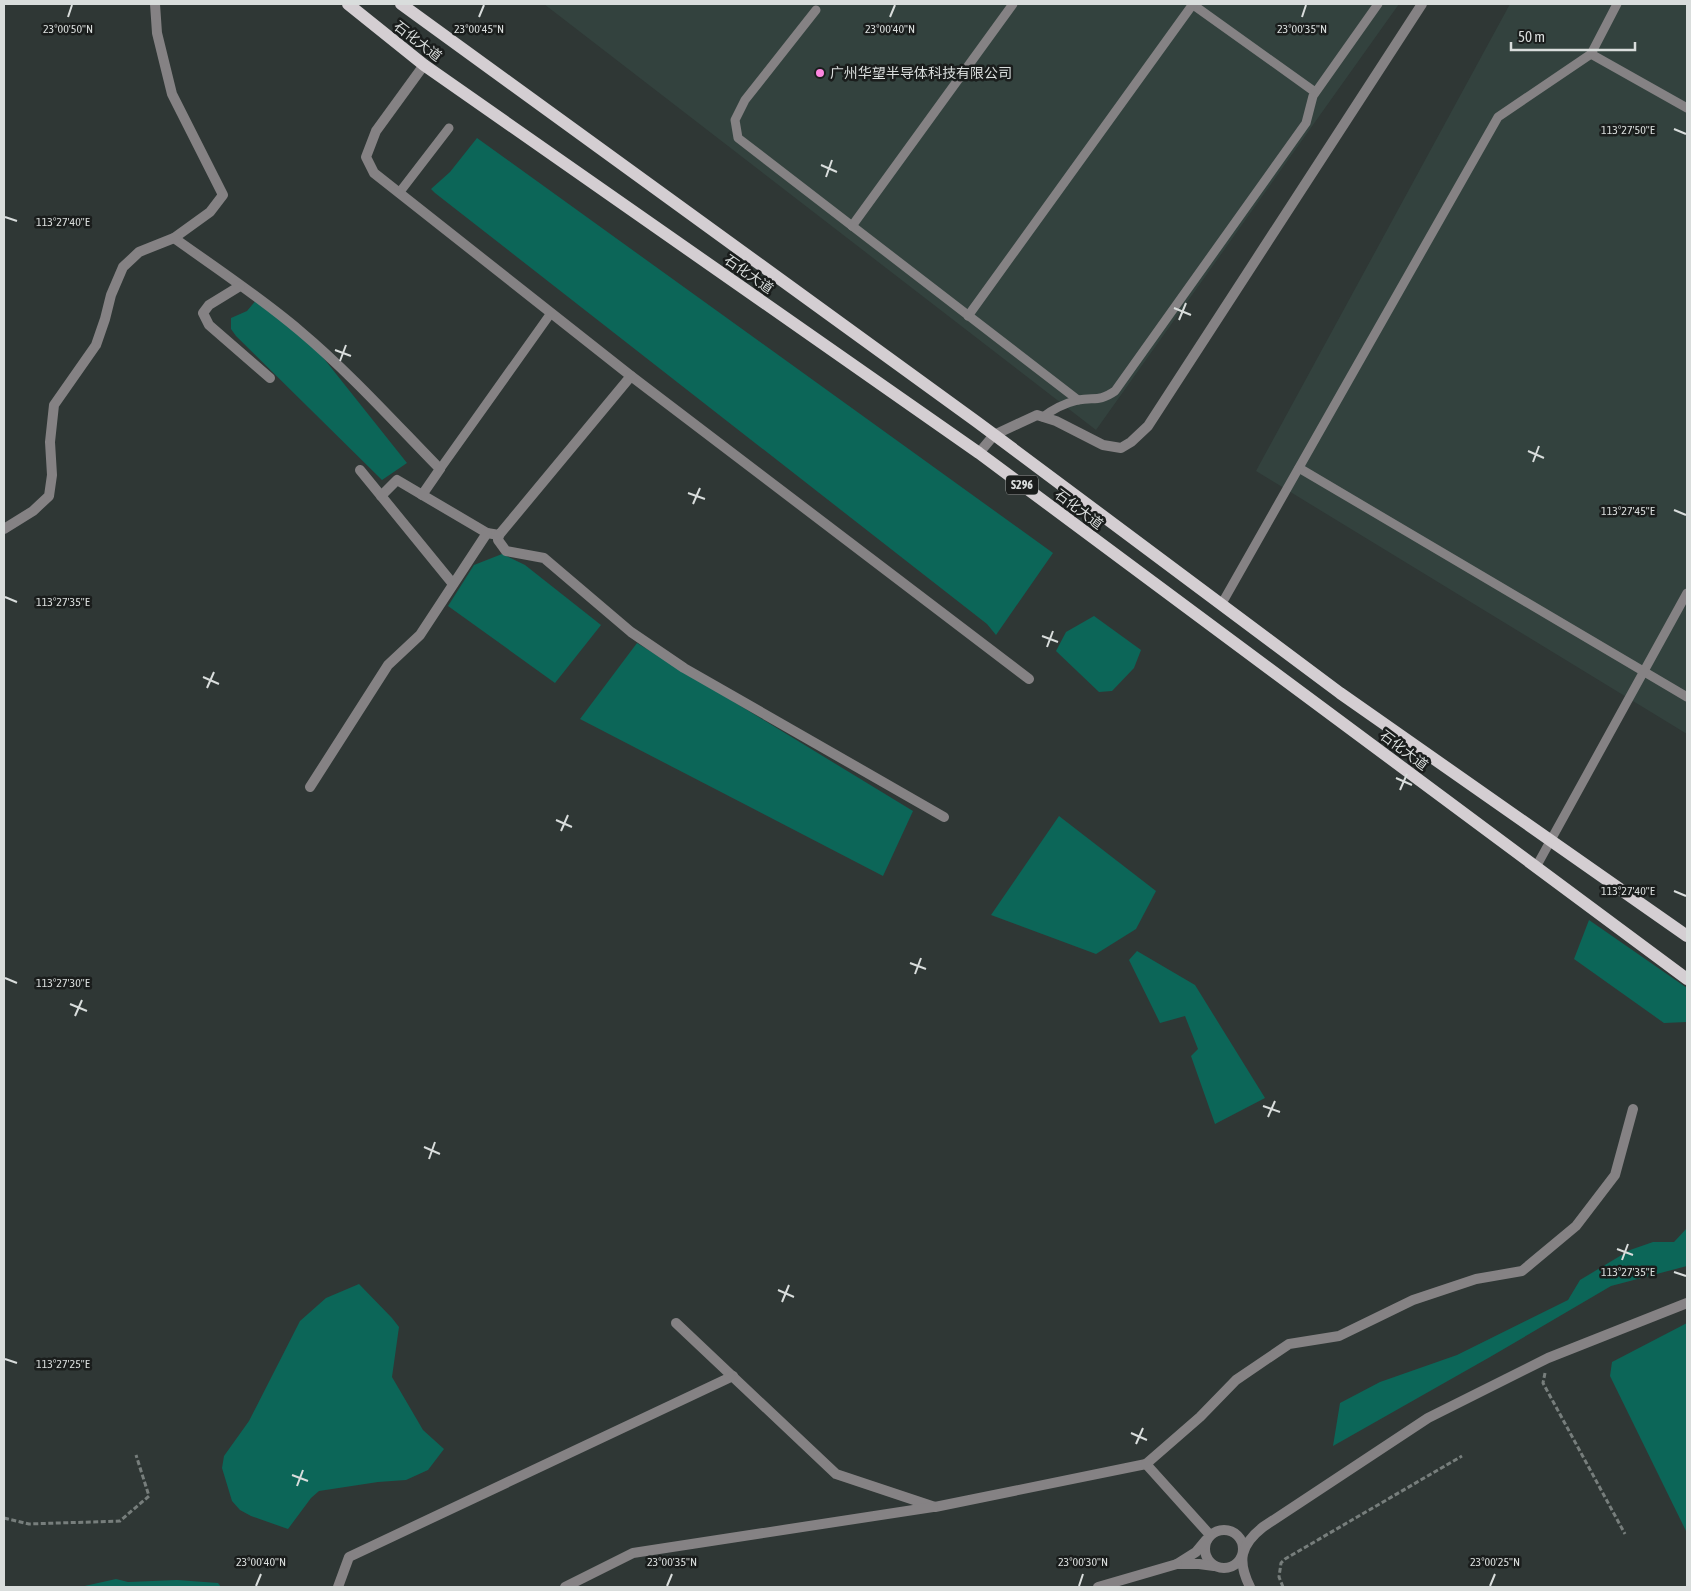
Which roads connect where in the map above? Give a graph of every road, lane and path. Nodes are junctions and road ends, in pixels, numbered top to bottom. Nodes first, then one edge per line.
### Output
1 (155, 4) edge
2 (350, 4) edge
3 (401, 4) edge
4 (1014, 4) edge
5 (1193, 4) edge
6 (1378, 4) edge
7 (1422, 4) edge
8 (1617, 4) edge
9 (816, 10) dead end
10 (1591, 54) junction
11 (424, 65) junction
12 (1316, 92) junction
13 (1687, 108) edge
14 (449, 128) dead end
15 (399, 193) junction
16 (852, 226) junction
17 (174, 238) junction
18 (240, 286) junction
19 (551, 313) junction
20 (968, 316) junction
21 (631, 376) junction
22 (270, 378) dead end
23 (1078, 400) junction
24 (1043, 417) junction
25 (994, 435) junction
26 (979, 454) junction
27 (1299, 468) junction
28 (440, 469) junction
29 (360, 470) dead end
30 (422, 495) junction
31 (381, 496) junction
32 (4, 529) edge
33 (487, 533) junction
34 (499, 535) junction
35 (453, 584) junction
36 (1687, 593) edge
37 (1222, 605) junction
38 (1644, 671) junction
39 (1029, 679) dead end
40 (1687, 697) edge
41 (310, 787) dead end
42 (944, 816) dead end
43 (1551, 841) junction
44 (1536, 867) junction
45 (1687, 936) edge
46 (1687, 979) edge
47 (1633, 1109) dead end
48 (1687, 1303) edge
49 (676, 1323) dead end
50 (1548, 1358) junction
51 (733, 1376) junction
52 (136, 1455) dead end
53 (1462, 1456) dead end
54 (1146, 1464) junction
55 (935, 1507) junction
56 (4, 1518) edge
57 (1263, 1527) junction
58 (1228, 1530) junction
59 (1625, 1534) dead end
60 (1209, 1537) junction
61 (1242, 1556) junction
62 (1177, 1564) junction
63 (1217, 1567) junction
64 (1249, 1585) edge
65 (338, 1587) edge
66 (565, 1587) edge
67 (1098, 1587) edge
68 (1284, 1587) edge

1 - 17 street
2 - 11 main road, 石化大道 / S296
3 - 25 main road, 石化大道 / S296
4 - 16 lane
5 - 12 lane
5 - 20 lane
6 - 12 lane
7 - 24 street
8 - 10 lane
9 - 16 lane
10 - 13 lane
10 - 27 lane
11 - 15 street
11 - 26 main road, 石化大道 / S296
12 - 23 lane
14 - 15 lane
15 - 19 street
16 - 20 lane
17 - 18 street
17 - 32 street
18 - 22 street
18 - 28 street
19 - 21 street
19 - 28 lane
20 - 23 lane
21 - 34 street
21 - 39 street
23 - 24 lane
24 - 25 street
25 - 26 street
25 - 37 main road, 石化大道 / S296
26 - 44 main road, 石化大道 / S296
27 - 37 lane
27 - 38 lane
28 - 30 street
29 - 31 street
30 - 31 street
30 - 33 street
31 - 35 street
33 - 34 street
33 - 35 street
34 - 42 street
35 - 41 street
36 - 38 lane
37 - 43 main road, 石化大道 / S296
38 - 40 lane
38 - 43 lane
43 - 44 lane
43 - 45 main road, 石化大道 / S296
44 - 46 main road, 石化大道 / S296
47 - 54 street
48 - 50 street
49 - 51 street
50 - 57 street
50 - 59 path
51 - 55 street
51 - 65 street
52 - 56 path
53 - 68 path
54 - 55 street
54 - 60 street
55 - 66 street
57 - 58 street
57 - 61 street
58 - 60 street
58 - 61 street
60 - 62 street
60 - 63 street
61 - 63 street
61 - 64 street
62 - 63 street
62 - 67 street
63 - 64 street

